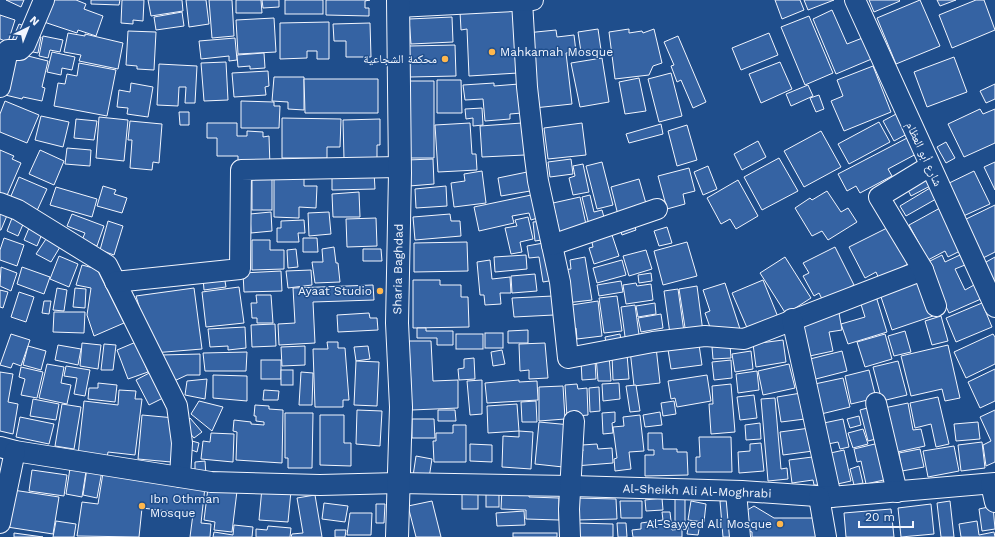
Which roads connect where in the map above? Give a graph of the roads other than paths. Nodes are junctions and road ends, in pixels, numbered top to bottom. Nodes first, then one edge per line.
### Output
1 (44, 0) edge
2 (527, 0) edge
3 (855, 0) edge
4 (398, 3) edge
5 (0, 86) edge
6 (930, 166) junction
7 (399, 167) junction
8 (0, 203) edge
9 (657, 209) dead end
10 (552, 245) junction
11 (922, 270) junction
12 (115, 282) junction
13 (936, 306) dead end
14 (995, 307) edge
15 (792, 319) junction
16 (876, 403) dead end
17 (574, 421) dead end
18 (7, 449) edge
19 (180, 477) junction
20 (398, 483) junction
21 (572, 486) junction
22 (994, 490) edge
23 (736, 492) junction
24 (897, 492) junction
25 (825, 497) junction
26 (0, 523) edge
27 (397, 537) edge
28 (570, 537) edge
29 (740, 537) edge
30 (826, 537) edge

1 - 5 street
2 - 4 street
2 - 10 street
3 - 6 street, شارع أبو العظام
4 - 7 main road, Sharia Baghdad
6 - 11 street
6 - 14 street, شارع أبو العظام
7 - 12 street
7 - 20 main road, Sharia Baghdad
8 - 12 street
9 - 10 street
10 - 15 street
11 - 13 street
11 - 15 street
12 - 19 street
15 - 25 street
16 - 24 street
17 - 21 street
18 - 19 street, Al-Sheikh Ali Al-Moghrabi
18 - 26 street
19 - 20 street, Al-Sheikh Ali Al-Moghrabi
20 - 21 street, Al-Sheikh Ali Al-Moghrabi
20 - 27 main road, Sharia Baghdad
21 - 23 street, Al-Sheikh Ali Al-Moghrabi
21 - 28 street
22 - 24 street, Al-Sheikh Ali Al-Moghrabi
23 - 25 street, Al-Sheikh Ali Al-Moghrabi
23 - 29 street
24 - 25 street, Al-Sheikh Ali Al-Moghrabi
25 - 30 street

